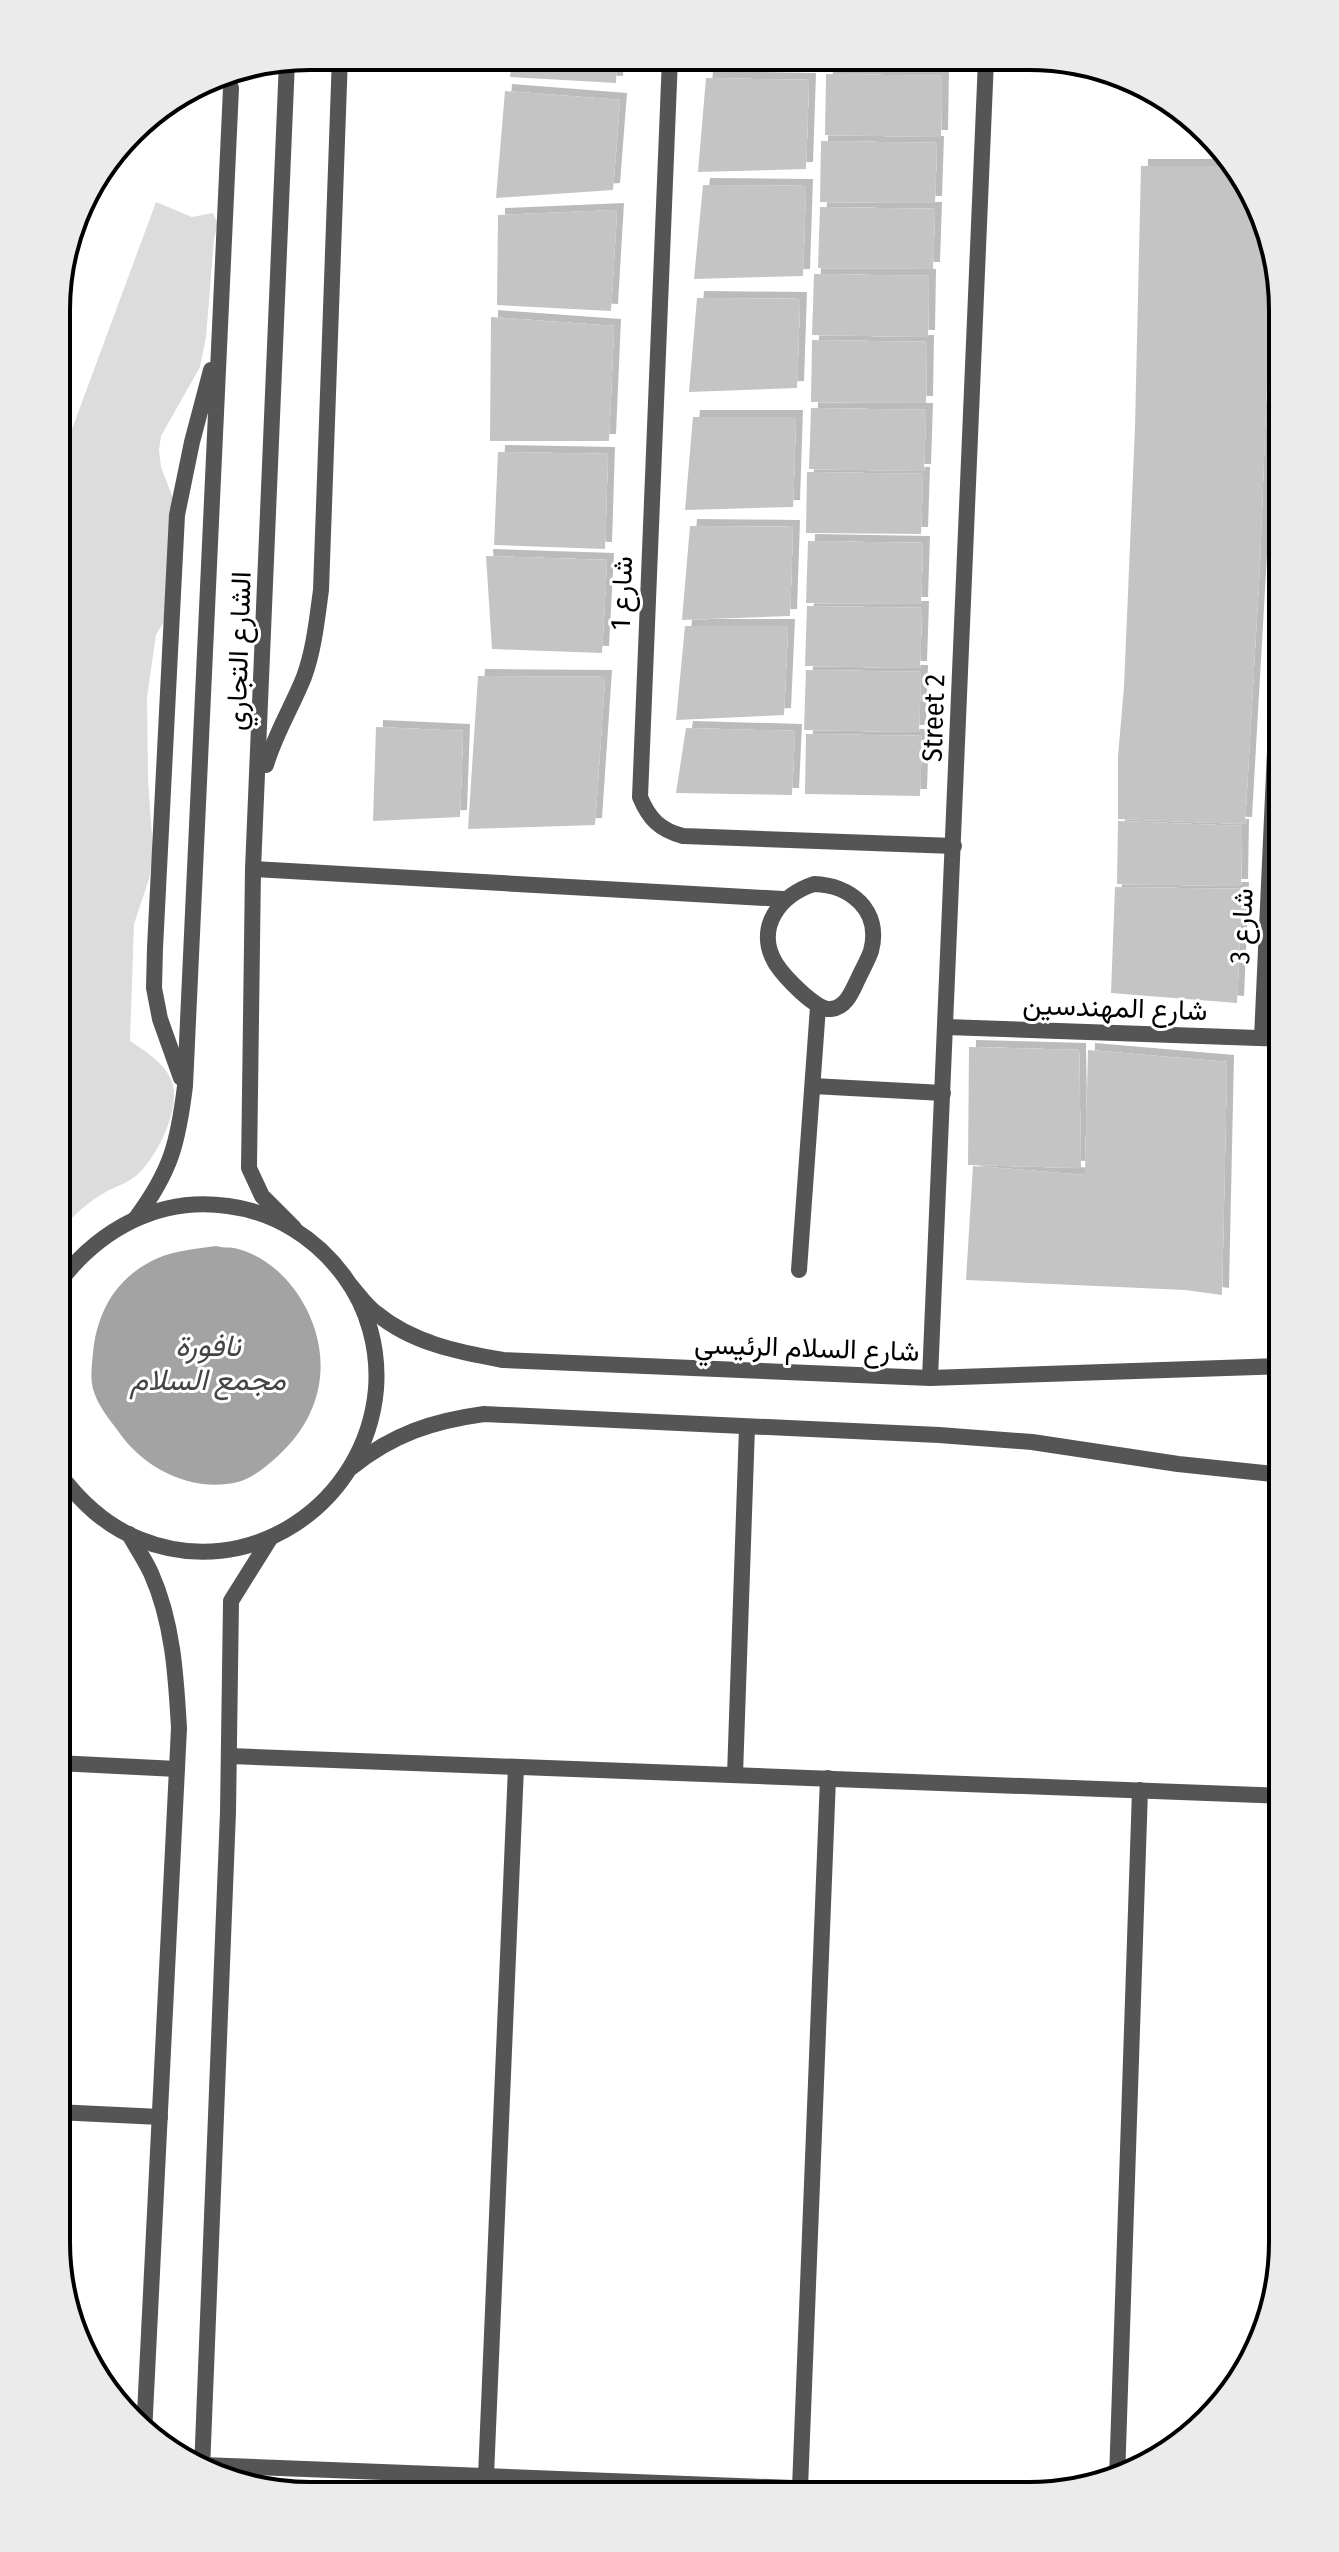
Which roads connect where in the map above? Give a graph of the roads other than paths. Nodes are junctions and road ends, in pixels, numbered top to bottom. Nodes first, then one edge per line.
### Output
1 (340, 70) edge
2 (670, 70) edge
3 (986, 70) edge
4 (287, 71) edge
5 (231, 88) dead end
6 (220, 321) junction
7 (258, 790) junction
8 (954, 846) junction
9 (253, 869) junction
10 (1269, 891) edge
11 (783, 899) junction
12 (818, 1007) junction
13 (946, 1027) junction
14 (1262, 1038) junction
15 (1269, 1038) edge
16 (185, 1086) junction
17 (813, 1086) junction
18 (943, 1093) junction
19 (136, 1218) junction
20 (294, 1228) junction
21 (70, 1270) edge
22 (799, 1270) dead end
23 (351, 1286) junction
24 (1268, 1366) edge
25 (930, 1378) junction
26 (747, 1427) junction
27 (352, 1467) junction
28 (1268, 1473) edge
29 (70, 1486) edge
30 (129, 1534) junction
31 (271, 1537) junction
32 (229, 1756) junction
33 (70, 1764) edge
34 (516, 1767) junction
35 (177, 1769) junction
36 (735, 1775) junction
37 (828, 1778) junction
38 (1140, 1790) junction
39 (1268, 1795) edge
40 (70, 2113) edge
41 (160, 2117) junction
42 (145, 2415) edge
43 (202, 2456) edge
44 (1117, 2464) edge
45 (233, 2469) edge
46 (486, 2476) junction
47 (643, 2482) edge
48 (800, 2482) edge

1 - 7 street
2 - 8 street, شارع 1
3 - 8 street, Street 2
4 - 7 street, الشارع التجاري
5 - 6 street, الشارع التجاري
6 - 16 street, الشارع التجاري
6 - 16 street
7 - 9 street, الشارع التجاري
8 - 13 street, Street 2
9 - 11 street
9 - 20 street, الشارع التجاري
10 - 14 street, شارع 3
11 - 12 street
11 - 12 street
12 - 17 street
13 - 14 street, شارع المهندسين
13 - 18 street, Street 2
14 - 15 street, شارع المهندسين
16 - 19 street, الشارع التجاري
17 - 18 street
17 - 22 street
18 - 25 street, Street 2
19 - 20 street
19 - 21 street
20 - 23 street
23 - 25 street, شارع السلام الرئيسي
23 - 27 street
24 - 25 street, شارع السلام الرئيسي
26 - 27 street
26 - 28 street
26 - 36 street
27 - 31 street
29 - 30 street
30 - 31 street
30 - 35 street
31 - 32 street
32 - 34 street
32 - 43 street
33 - 35 street
34 - 36 street
34 - 46 street
35 - 41 street
36 - 37 street
37 - 38 street
37 - 48 street
38 - 39 street
38 - 44 street
40 - 41 street
41 - 42 street
45 - 46 street
46 - 47 street

